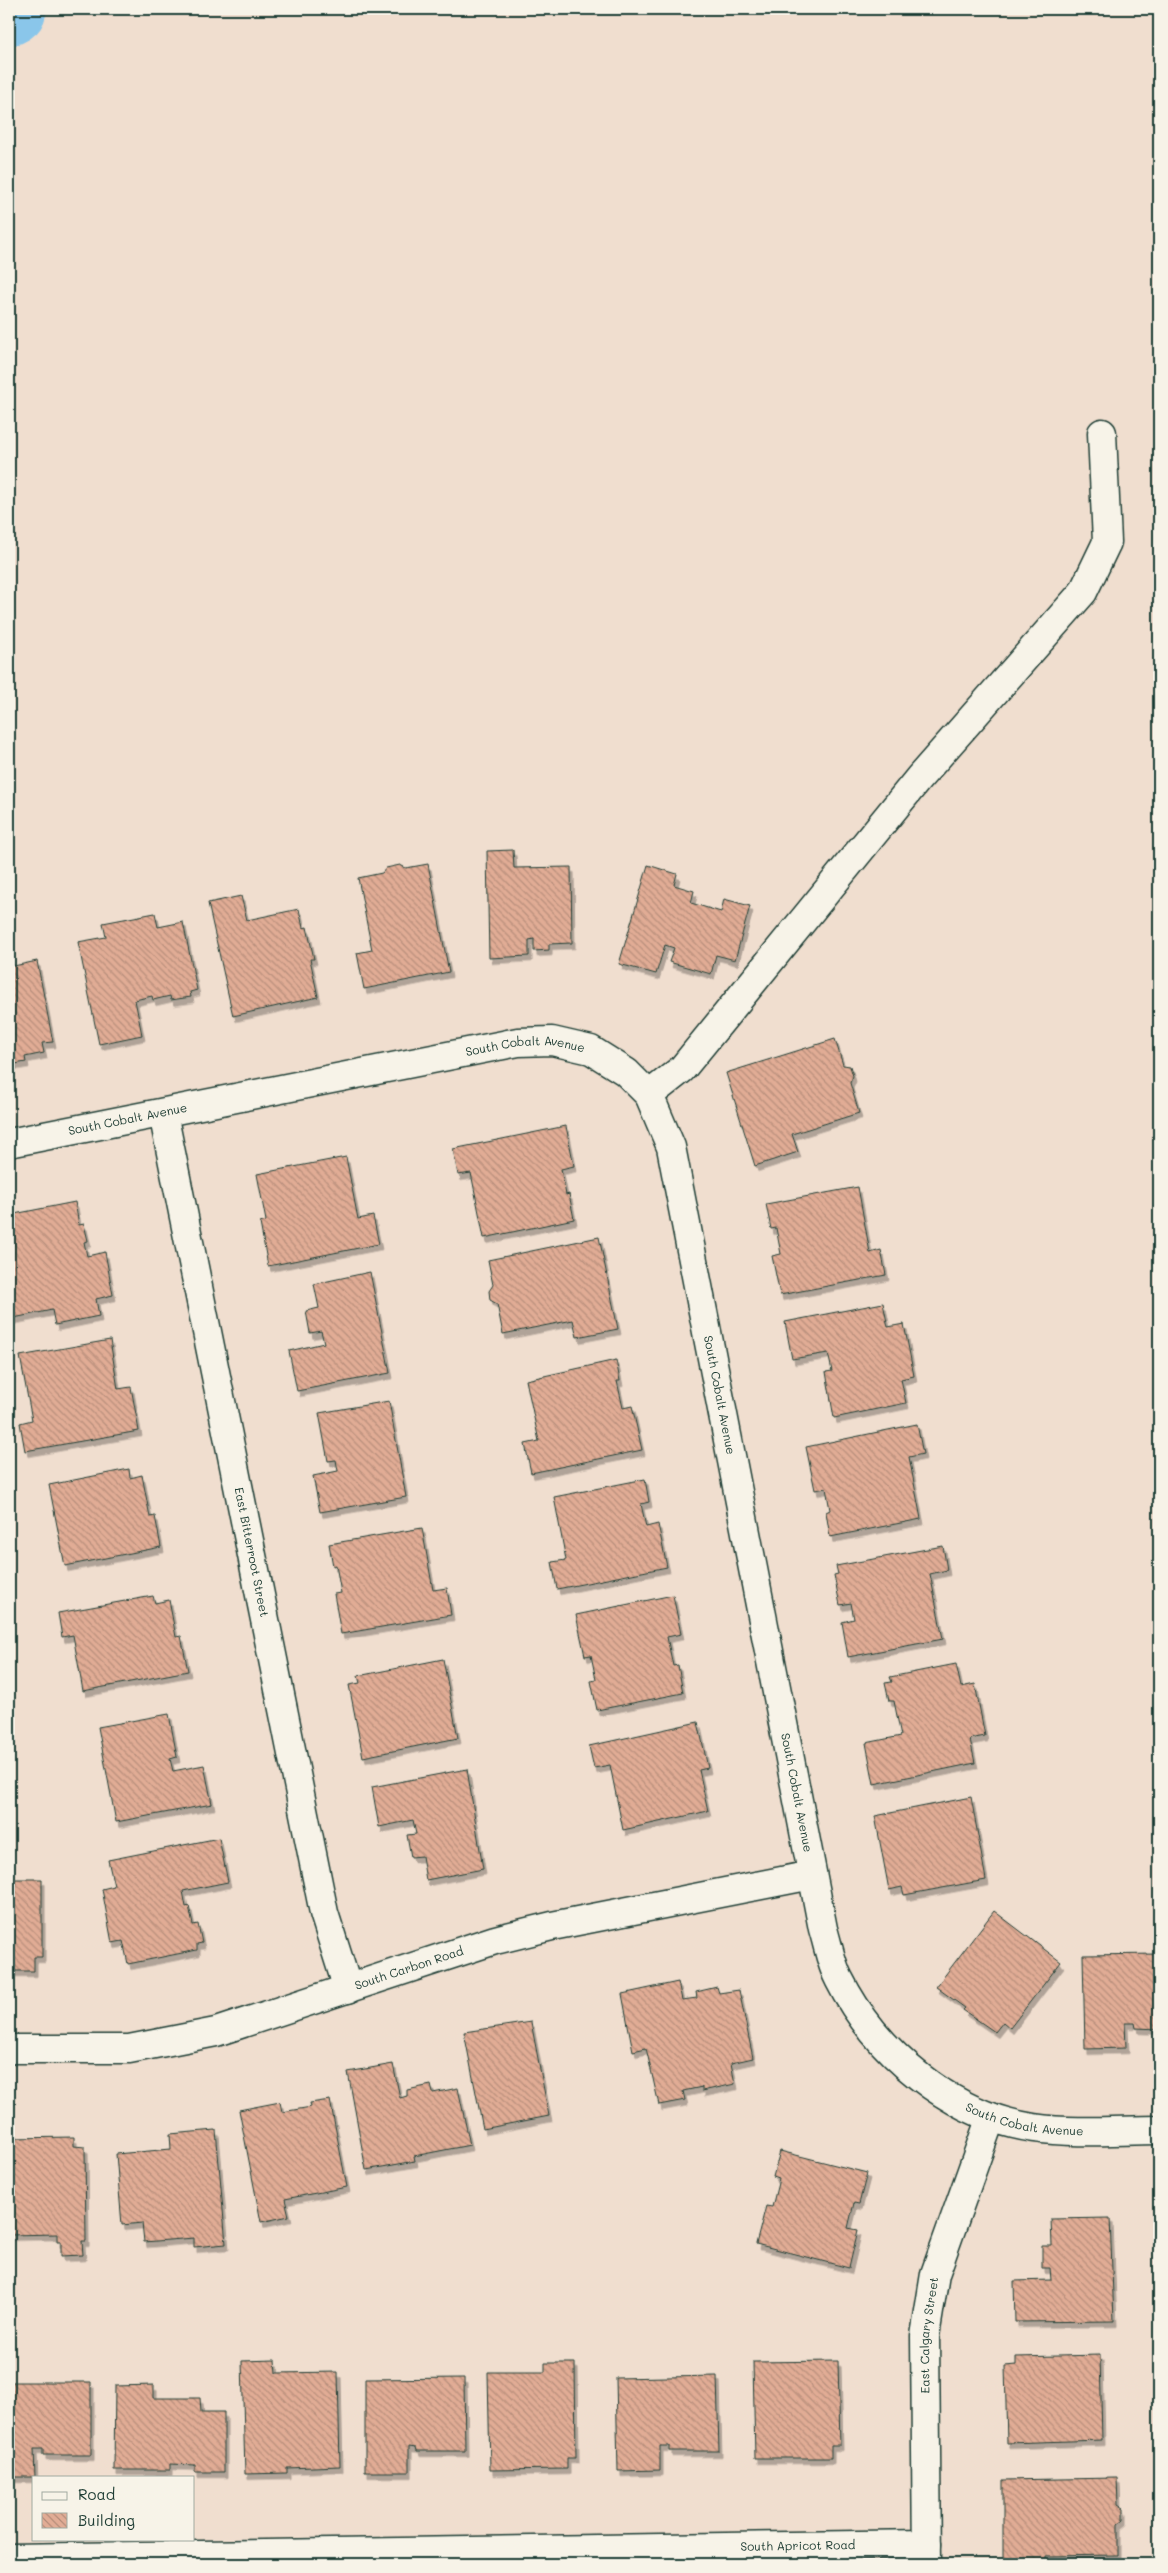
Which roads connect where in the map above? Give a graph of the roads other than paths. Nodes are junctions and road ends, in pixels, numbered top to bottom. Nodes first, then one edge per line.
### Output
1 (1102, 433) dead end
2 (649, 1095) junction
3 (163, 1113) junction
4 (9, 1143) edge
5 (812, 1875) junction
6 (348, 1989) junction
7 (9, 2049) edge
8 (991, 2117) junction
9 (1159, 2130) edge
10 (927, 2554) edge
11 (9, 2558) edge

1 - 2 street
2 - 3 street, South Cobalt Avenue
2 - 5 street, South Cobalt Avenue
3 - 4 street, South Cobalt Avenue
3 - 6 street, East Bitterroot Street
5 - 6 street, South Carbon Road
5 - 8 street, South Cobalt Avenue
6 - 7 street, South Carbon Road
8 - 9 street, South Cobalt Avenue
8 - 10 street, East Calgary Street
10 - 11 street, South Apricot Road

